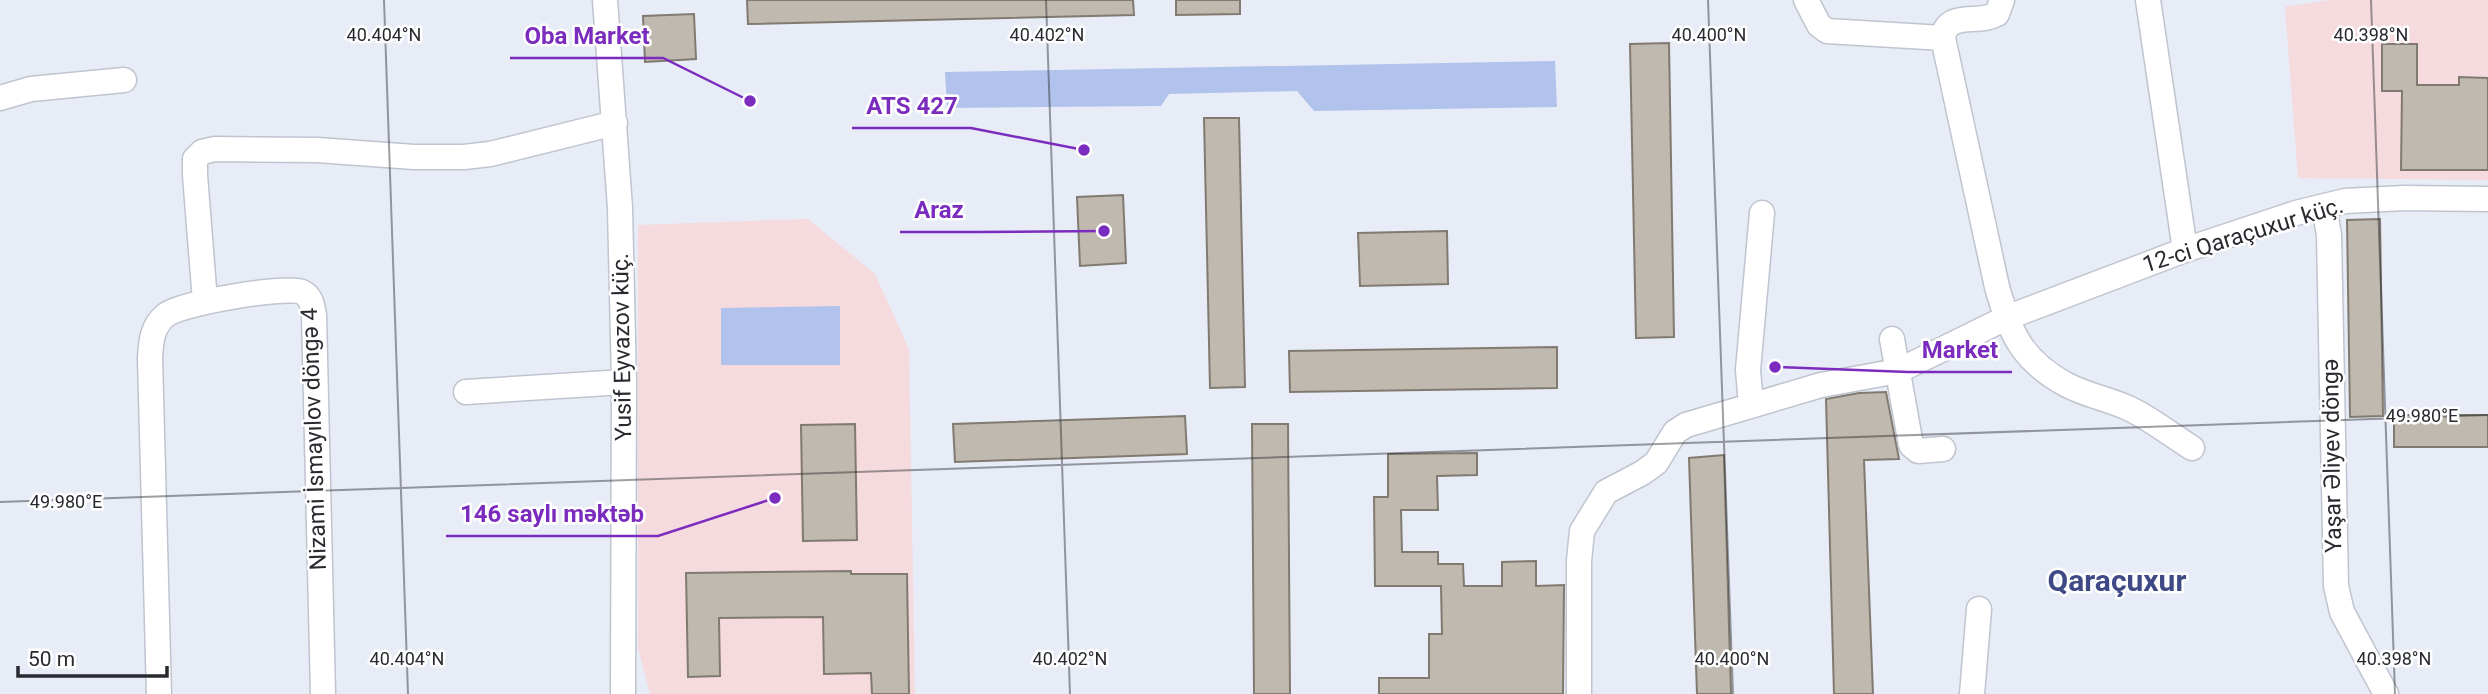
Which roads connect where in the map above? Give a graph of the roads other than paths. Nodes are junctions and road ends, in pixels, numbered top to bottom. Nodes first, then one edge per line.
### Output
1 (605, 0) edge
2 (1806, 0) edge
3 (2002, 0) edge
4 (2148, 0) edge
5 (1943, 38) junction
6 (124, 80) dead end
7 (0, 98) edge
8 (615, 123) junction
9 (2488, 199) edge
10 (2324, 206) junction
11 (1762, 213) dead end
12 (2185, 250) junction
13 (205, 301) junction
14 (2006, 317) junction
15 (1892, 339) dead end
16 (1898, 371) junction
17 (624, 382) junction
18 (466, 392) dead end
19 (1751, 405) junction
20 (2192, 448) dead end
21 (1943, 449) dead end
22 (1979, 609) dead end
23 (159, 694) edge
24 (323, 694) edge
25 (623, 694) edge
26 (1579, 694) edge
27 (1972, 694) edge
28 (2386, 694) edge

1 - 8 street, Yusif Eyvazov küç.
2 - 5 street
3 - 5 street
4 - 12 street
5 - 14 street
6 - 7 street
8 - 13 street
8 - 17 street, Yusif Eyvazov küç.
9 - 10 street, 12-ci Qaraçuxur küç.
10 - 12 street, 12-ci Qaraçuxur küç.
10 - 28 street, Yaşar Əliyev döngə
11 - 19 street
12 - 14 street, 12-ci Qaraçuxur küç.
13 - 23 street, Nizami İsmayılov döngə 4
13 - 24 street, Nizami İsmayılov döngə 4
14 - 16 street, 12-ci Qaraçuxur küç.
14 - 20 street
15 - 16 street
16 - 19 street, 12-ci Qaraçuxur küç.
16 - 21 street
17 - 18 street
17 - 25 street, Yusif Eyvazov küç.
19 - 26 street, 12-ci Qaraçuxur küç.
22 - 27 street

